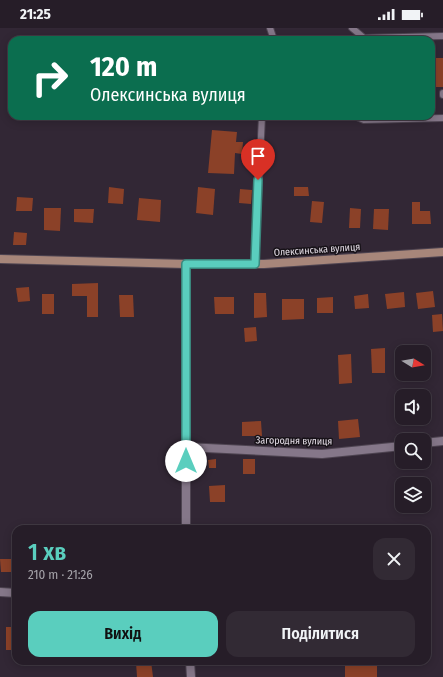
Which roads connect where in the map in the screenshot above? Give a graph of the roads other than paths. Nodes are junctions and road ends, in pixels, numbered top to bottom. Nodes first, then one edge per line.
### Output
1 (352, 28) edge
2 (362, 36) edge
3 (262, 120) edge
4 (443, 252) edge
5 (0, 259) edge
6 (186, 264) junction
7 (255, 264) junction
8 (443, 441) edge
9 (431, 442) edge
10 (186, 447) junction
11 (395, 447) edge
12 (186, 525) edge
13 (0, 592) edge
14 (12, 593) edge
15 (190, 665) edge
16 (191, 677) edge

1 - 2 lane
3 - 7 lane
4 - 7 street, Олексинська вулиця
5 - 6 street, Олексинська вулиця
6 - 7 street, Олексинська вулиця
6 - 10 street
8 - 9 street
10 - 11 street, Загородня вулиця
10 - 12 street
13 - 14 street
15 - 16 street

